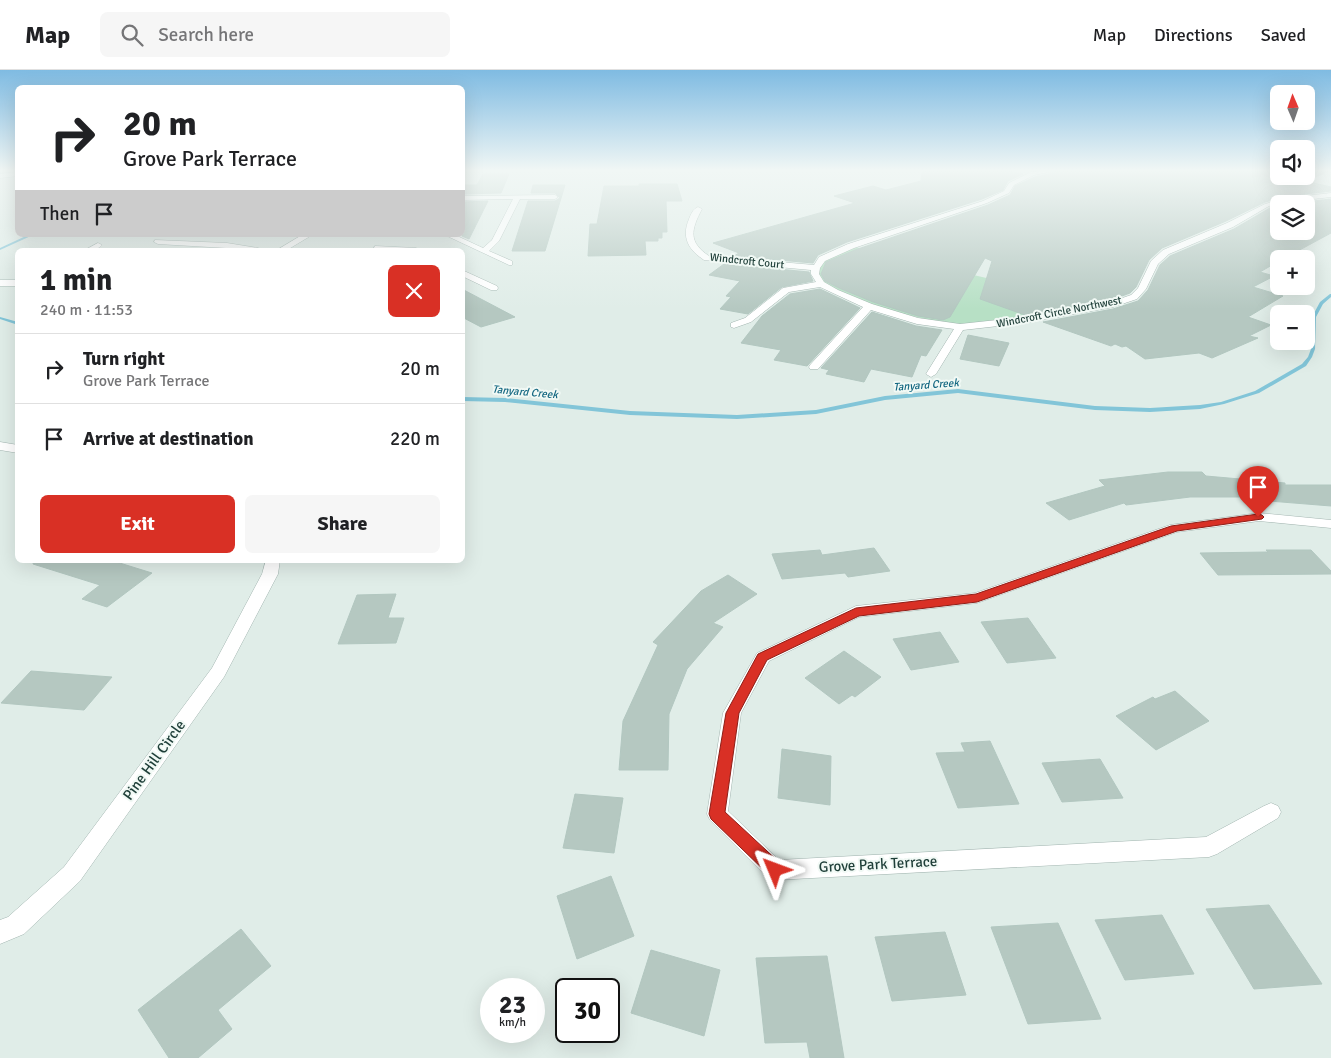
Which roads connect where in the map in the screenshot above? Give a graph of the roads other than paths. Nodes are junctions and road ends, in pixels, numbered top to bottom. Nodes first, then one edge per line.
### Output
1 (507, 217) edge
2 (694, 217) edge
3 (939, 217) edge
4 (1245, 217) edge
5 (304, 237) edge
6 (453, 237) edge
7 (384, 240) dead end
8 (158, 242) dead end
9 (98, 245) dead end
10 (93, 248) edge
11 (248, 248) edge
12 (285, 248) edge
13 (378, 248) edge
14 (484, 251) junction
15 (509, 263) dead end
16 (816, 268) junction
17 (465, 274) edge
18 (0, 283) edge
19 (15, 283) edge
20 (821, 284) junction
21 (494, 288) dead end
22 (869, 306) junction
23 (734, 325) dead end
24 (960, 327) junction
25 (814, 367) dead end
26 (931, 374) dead end
27 (0, 446) edge
28 (15, 448) edge
29 (1331, 524) edge
30 (272, 563) edge
31 (1271, 812) dead end
32 (0, 932) edge

1 - 14 street
2 - 16 street, Windcroft Court
3 - 16 street
4 - 24 street, Windcroft Circle Northwest
5 - 12 street
6 - 14 street
7 - 13 street
8 - 11 street
9 - 10 street
14 - 15 street
16 - 20 street
17 - 21 street
18 - 19 street
20 - 22 street, Windcroft Circle Northwest
20 - 23 street
22 - 24 street, Windcroft Circle Northwest
22 - 25 street
24 - 26 street
27 - 28 street
29 - 31 street, Grove Park Terrace
30 - 32 street, Pine Hill Circle

